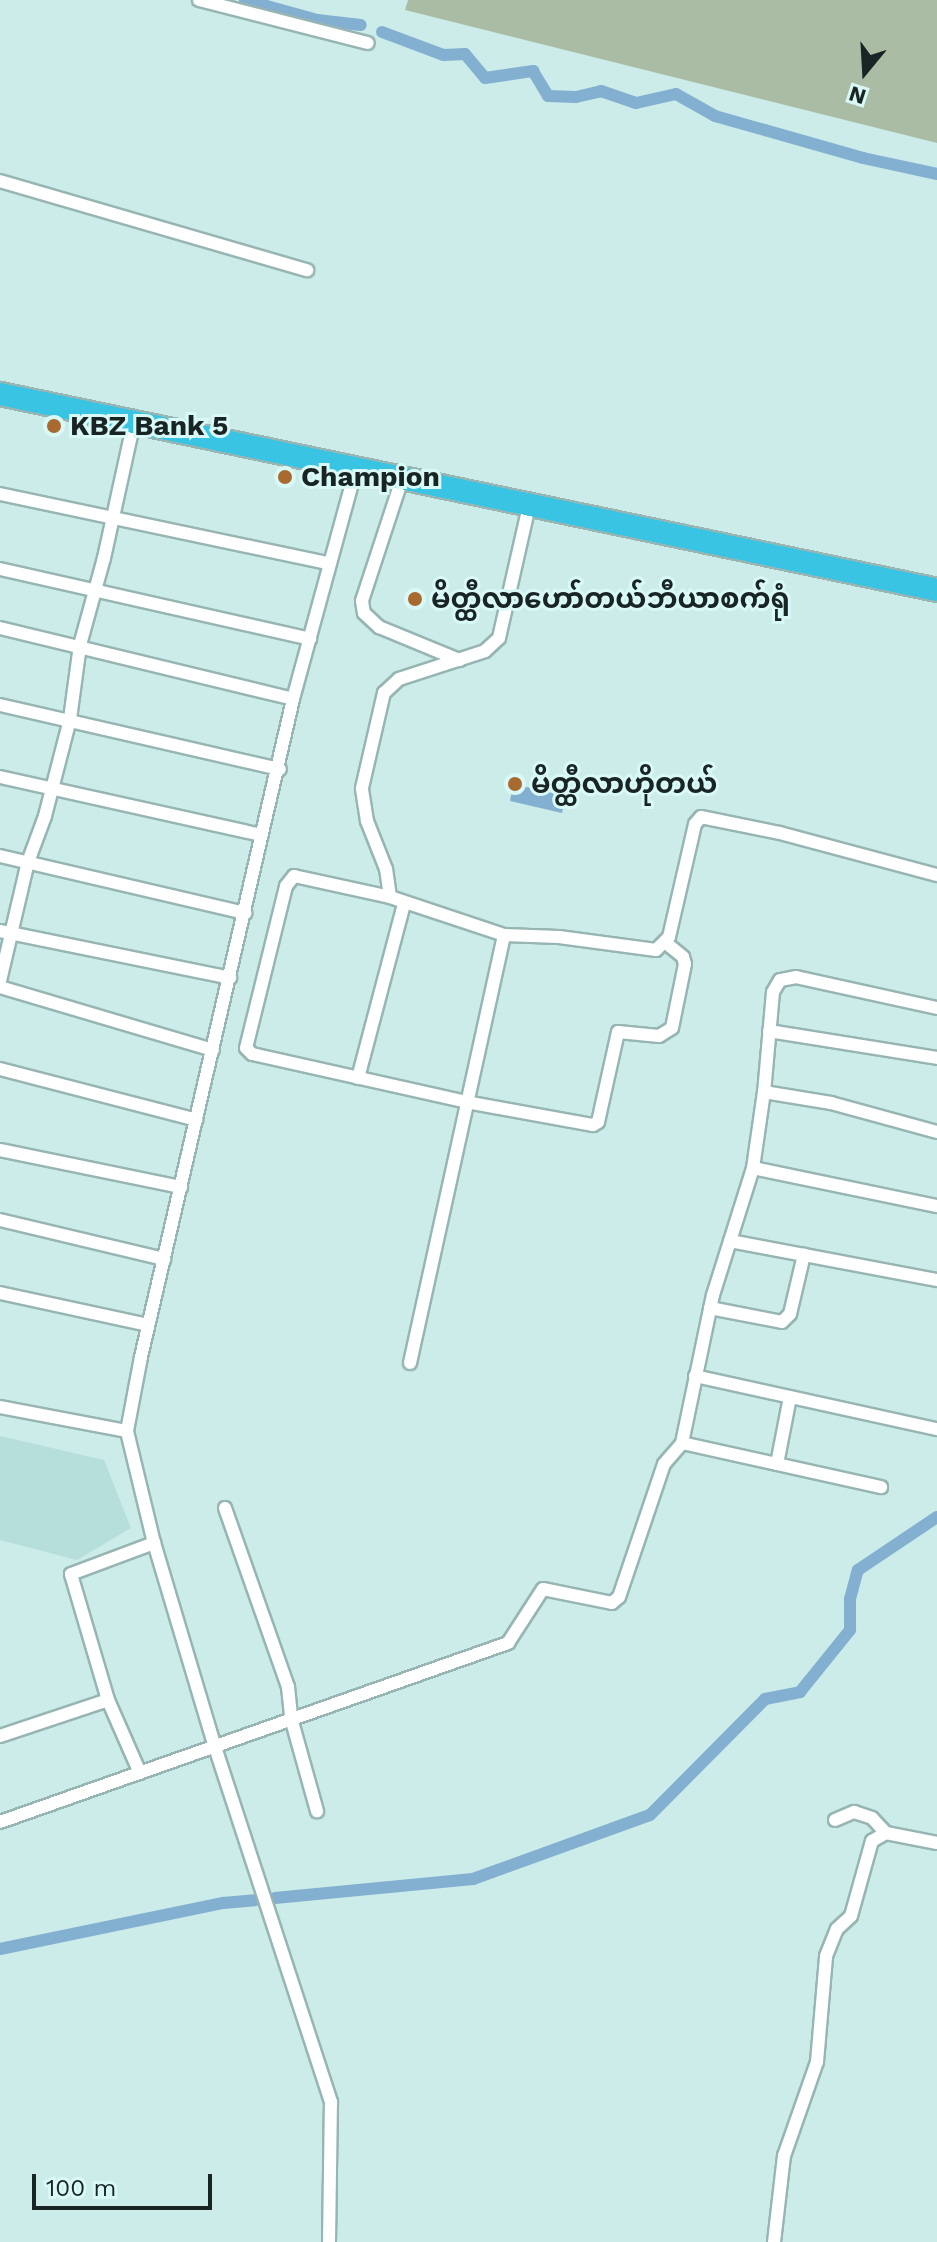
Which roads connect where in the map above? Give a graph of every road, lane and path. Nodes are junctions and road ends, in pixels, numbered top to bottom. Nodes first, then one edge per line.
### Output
1 (199, 0) edge
2 (368, 43) dead end
3 (0, 181) edge
4 (307, 270) dead end
5 (0, 394) edge
6 (134, 422) junction
7 (356, 469) junction
8 (402, 479) junction
9 (0, 494) edge
10 (529, 506) junction
11 (112, 517) junction
12 (328, 563) junction
13 (0, 569) edge
14 (937, 590) edge
15 (95, 593) junction
16 (0, 628) edge
17 (310, 639) junction
18 (80, 645) junction
19 (459, 660) junction
20 (293, 699) junction
21 (0, 705) edge
22 (70, 719) junction
23 (280, 769) junction
24 (0, 777) edge
25 (53, 788) junction
26 (262, 835) junction
27 (0, 856) edge
28 (28, 862) junction
29 (937, 875) edge
30 (390, 897) junction
31 (404, 904) junction
32 (245, 913) junction
33 (6, 932) edge
34 (504, 935) junction
35 (666, 943) junction
36 (230, 978) junction
37 (0, 981) edge
38 (0, 987) edge
39 (937, 1008) edge
40 (769, 1031) junction
41 (213, 1050) junction
42 (937, 1058) edge
43 (0, 1069) edge
44 (358, 1078) junction
45 (764, 1092) junction
46 (467, 1102) junction
47 (197, 1120) junction
48 (937, 1132) edge
49 (0, 1150) edge
50 (753, 1168) junction
51 (181, 1187) junction
52 (937, 1206) edge
53 (0, 1220) edge
54 (730, 1241) junction
55 (804, 1255) junction
56 (164, 1259) junction
57 (937, 1280) edge
58 (0, 1293) edge
59 (710, 1308) junction
60 (148, 1325) junction
61 (410, 1363) dead end
62 (695, 1376) junction
63 (790, 1397) junction
64 (0, 1407) edge
65 (937, 1429) edge
66 (127, 1431) junction
67 (682, 1443) junction
68 (777, 1464) junction
69 (881, 1487) dead end
70 (225, 1508) dead end
71 (154, 1543) junction
72 (108, 1700) junction
73 (291, 1718) junction
74 (0, 1736) edge
75 (214, 1744) junction
76 (140, 1773) junction
77 (317, 1811) dead end
78 (835, 1820) dead end
79 (0, 1822) edge
80 (886, 1833) junction
81 (937, 1843) edge
82 (329, 2242) edge
83 (774, 2242) edge

1 - 2 street
3 - 4 street
5 - 6 highway
6 - 7 highway
6 - 11 street
7 - 8 highway
7 - 12 street
8 - 10 highway
8 - 19 street
9 - 11 street
10 - 14 highway
10 - 19 street
11 - 12 street
11 - 15 street
12 - 17 street
13 - 15 street
15 - 17 street
15 - 18 street
16 - 18 street
17 - 20 street
18 - 20 street
18 - 22 street
19 - 30 street
20 - 23 street
21 - 22 street
22 - 23 street
22 - 25 street
23 - 26 street
24 - 25 street
25 - 26 street
25 - 28 street
26 - 32 street
27 - 28 street
28 - 32 street
28 - 33 street
29 - 35 street
30 - 31 street
30 - 44 street
31 - 34 street
31 - 44 street
32 - 36 street
33 - 36 street
33 - 37 street
34 - 35 street
34 - 46 street
35 - 46 street
36 - 41 street
38 - 41 street
39 - 40 street
40 - 42 street
40 - 45 street
41 - 47 street
43 - 47 street
44 - 46 street
45 - 48 street
45 - 50 street
46 - 61 street
47 - 51 street
49 - 51 street
50 - 52 street
50 - 54 street
51 - 56 street
53 - 56 street
54 - 55 street
54 - 59 street
55 - 57 street
55 - 59 street
56 - 60 street
58 - 60 street
59 - 62 street
60 - 66 street
62 - 63 street
62 - 67 street
63 - 65 street
63 - 68 street
64 - 66 street
66 - 71 street
67 - 68 street
67 - 73 street
68 - 69 street
70 - 73 street
71 - 72 street
71 - 75 street
72 - 74 street
72 - 76 street
73 - 75 street
73 - 77 street
75 - 76 street
75 - 82 street
76 - 79 street
78 - 80 street
80 - 81 street
80 - 83 street

